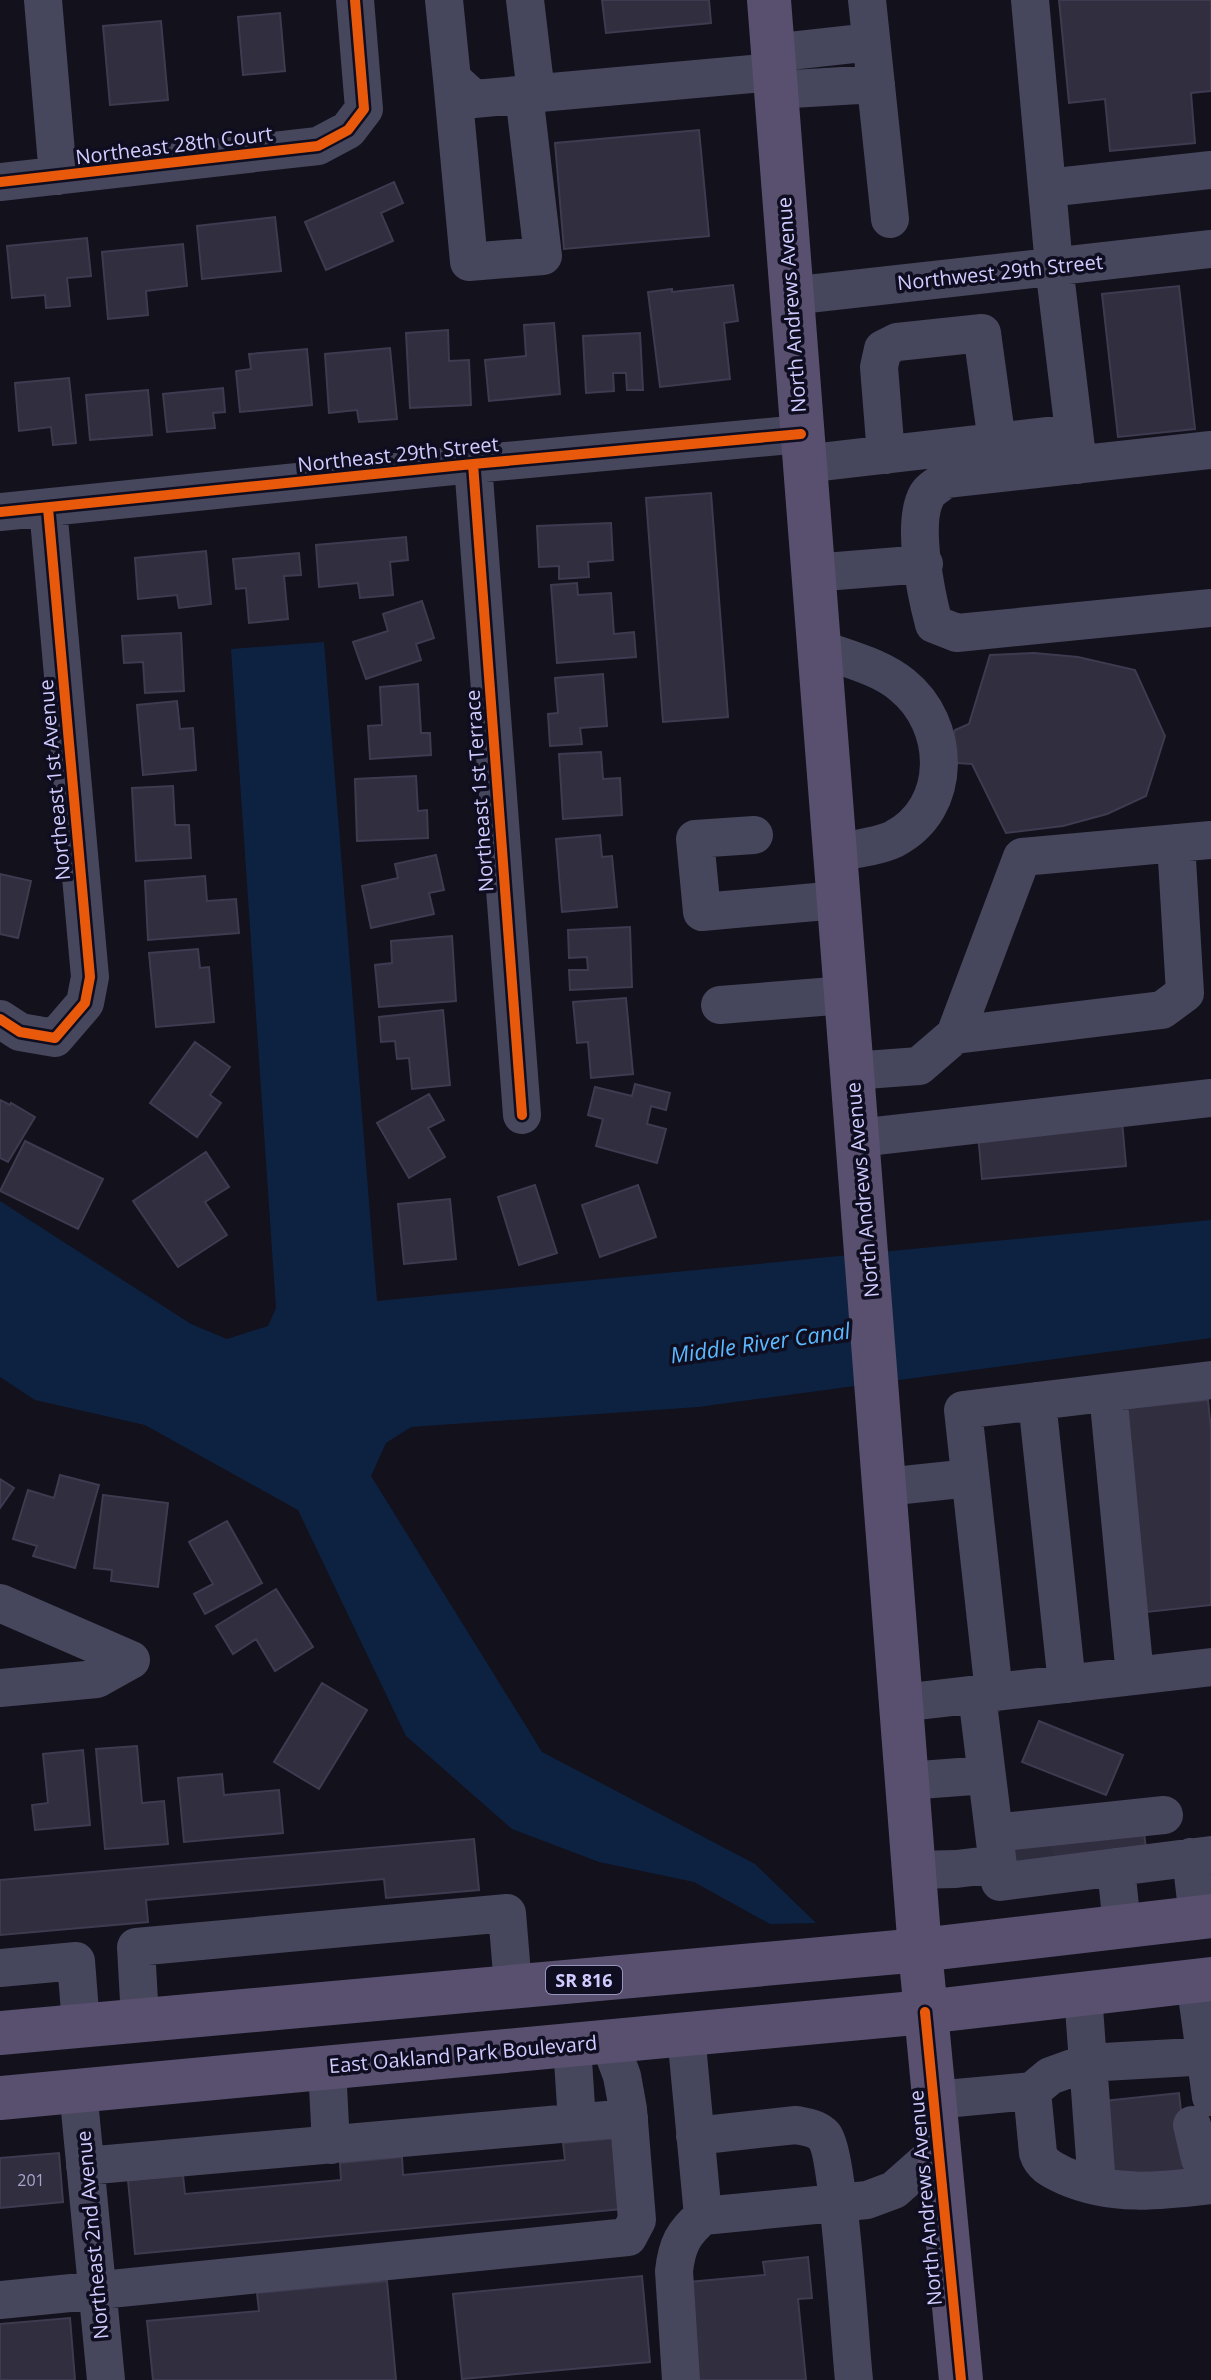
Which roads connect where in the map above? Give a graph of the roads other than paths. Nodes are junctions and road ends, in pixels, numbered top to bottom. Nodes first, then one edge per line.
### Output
1 (43, 0) edge
2 (355, 0) edge
3 (444, 0) edge
4 (525, 0) edge
5 (769, 0) edge
6 (867, 0) edge
7 (1030, 0) edge
8 (871, 42) junction
9 (774, 72) junction
10 (452, 79) junction
11 (876, 84) junction
12 (530, 94) junction
13 (1211, 170) edge
14 (58, 176) junction
15 (0, 182) edge
16 (1047, 188) junction
17 (890, 219) dead end
18 (1211, 249) edge
19 (1054, 266) junction
20 (974, 276) junction
21 (790, 296) junction
22 (982, 333) junction
23 (997, 442) junction
24 (802, 449) junction
25 (1076, 449) junction
26 (1211, 450) edge
27 (886, 455) junction
28 (473, 464) junction
29 (48, 508) junction
30 (0, 512) edge
31 (924, 564) junction
32 (812, 573) junction
33 (1211, 608) edge
34 (818, 648) junction
35 (754, 835) dead end
36 (1194, 841) edge
37 (834, 853) junction
38 (838, 900) junction
39 (846, 995) junction
40 (720, 1005) dead end
41 (0, 1019) edge
42 (955, 1035) junction
43 (852, 1071) junction
44 (1211, 1098) edge
45 (522, 1115) dead end
46 (858, 1138) junction
47 (1211, 1380) edge
48 (1108, 1393) junction
49 (1037, 1401) junction
50 (970, 1478) junction
51 (885, 1487) junction
52 (0, 1603) edge
53 (1211, 1667) edge
54 (1135, 1676) junction
55 (1067, 1684) junction
56 (0, 1688) edge
57 (985, 1694) junction
58 (901, 1703) junction
59 (986, 1775) junction
60 (907, 1781) junction
61 (1164, 1815) dead end
62 (1067, 1851) junction
63 (1201, 1856) edge
64 (914, 1870) junction
65 (1205, 1917) edge
66 (1122, 1927) junction
67 (1037, 1936) junction
68 (920, 1950) junction
69 (0, 1968) edge
70 (1203, 1980) edge
71 (513, 1986) junction
72 (1083, 1994) junction
73 (925, 2012) junction
74 (156, 2018) junction
75 (81, 2025) junction
76 (0, 2033) edge
77 (686, 2034) junction
78 (591, 2043) junction
79 (1208, 2056) edge
80 (1086, 2063) junction
81 (327, 2067) junction
82 (78, 2090) junction
83 (1032, 2091) junction
84 (0, 2098) edge
85 (934, 2100) junction
86 (1198, 2110) edge
87 (629, 2118) junction
88 (577, 2122) junction
89 (695, 2136) junction
90 (331, 2145) junction
91 (938, 2151) junction
92 (85, 2166) junction
93 (1211, 2177) edge
94 (1211, 2185) edge
95 (1097, 2186) junction
96 (838, 2204) junction
97 (703, 2216) junction
98 (97, 2291) junction
99 (0, 2300) edge
100 (106, 2380) edge
101 (681, 2380) edge
102 (854, 2380) edge
103 (961, 2380) edge

1 - 14 street
2 - 14 street, Northeast 28th Court
3 - 10 street
4 - 12 street
5 - 9 main road, North Andrews Avenue
6 - 8 street
7 - 16 street
8 - 9 street
8 - 11 street
9 - 11 street
9 - 12 street
9 - 21 main road, North Andrews Avenue
10 - 12 street
10 - 12 street
11 - 17 street
13 - 16 street
14 - 15 street, Northeast 28th Court
16 - 19 street
18 - 19 street, Northwest 29th Street
19 - 20 street, Northwest 29th Street
19 - 25 street
20 - 21 street, Northwest 29th Street
20 - 22 street
21 - 24 main road, North Andrews Avenue
22 - 23 street
22 - 27 street
23 - 25 street, Northeast 29th Street
23 - 27 street, Northeast 29th Street
24 - 27 street, Northeast 29th Street
24 - 28 street, Northeast 29th Street
24 - 32 main road, North Andrews Avenue
25 - 26 street
25 - 31 street
28 - 29 street, Northeast 29th Street
28 - 45 street, Northeast 1st Terrace
29 - 30 street, Northeast 29th Street
29 - 41 street, Northeast 1st Avenue
31 - 32 street
31 - 33 street
32 - 34 main road, North Andrews Avenue
34 - 37 main road, North Andrews Avenue
34 - 37 street
35 - 38 street
36 - 42 street
36 - 42 street
37 - 38 main road, North Andrews Avenue
38 - 39 main road, North Andrews Avenue
39 - 40 street
39 - 43 main road, North Andrews Avenue
42 - 43 street
43 - 46 main road, North Andrews Avenue
44 - 46 street
46 - 51 main road, North Andrews Avenue
47 - 48 street
48 - 49 street
48 - 54 street
49 - 50 street
49 - 55 street
50 - 51 street
50 - 57 street
51 - 58 main road, North Andrews Avenue
52 - 56 street
53 - 54 street
54 - 55 street
55 - 57 street
57 - 58 street
57 - 59 street
58 - 60 main road, North Andrews Avenue
59 - 60 street
59 - 62 street
60 - 64 main road, North Andrews Avenue
61 - 62 street
62 - 63 street
62 - 64 street
62 - 66 street
62 - 67 street
63 - 65 street
64 - 68 main road, North Andrews Avenue
65 - 66 main road, SR 816
66 - 67 main road, SR 816
67 - 68 main road, SR 816
68 - 71 main road, SR 816
68 - 73 main road, North Andrews Avenue
69 - 75 street
70 - 72 main road, East Oakland Park Boulevard
70 - 79 street
71 - 74 main road, SR 816
71 - 74 street
72 - 73 main road, East Oakland Park Boulevard
72 - 80 street
73 - 77 main road, East Oakland Park Boulevard
73 - 85 main road, North Andrews Avenue
74 - 75 main road, SR 816
74 - 82 main road
75 - 76 main road, SR 816
77 - 78 main road, East Oakland Park Boulevard
77 - 89 street
78 - 81 main road, East Oakland Park Boulevard
78 - 87 street
78 - 88 street
79 - 80 street
79 - 86 street
80 - 83 street
80 - 95 street
81 - 82 main road, East Oakland Park Boulevard
81 - 90 street
82 - 84 main road, East Oakland Park Boulevard
82 - 92 street, Northeast 2nd Avenue
83 - 85 street
83 - 95 street
85 - 91 main road, North Andrews Avenue
86 - 93 street
87 - 88 street
87 - 98 street
88 - 90 street
89 - 96 street
89 - 97 street
90 - 92 street
91 - 96 street
91 - 103 main road, North Andrews Avenue
92 - 98 street, Northeast 2nd Avenue
94 - 95 street
96 - 97 street
96 - 102 street
97 - 101 street
98 - 99 street
98 - 100 street, Northeast 2nd Avenue

